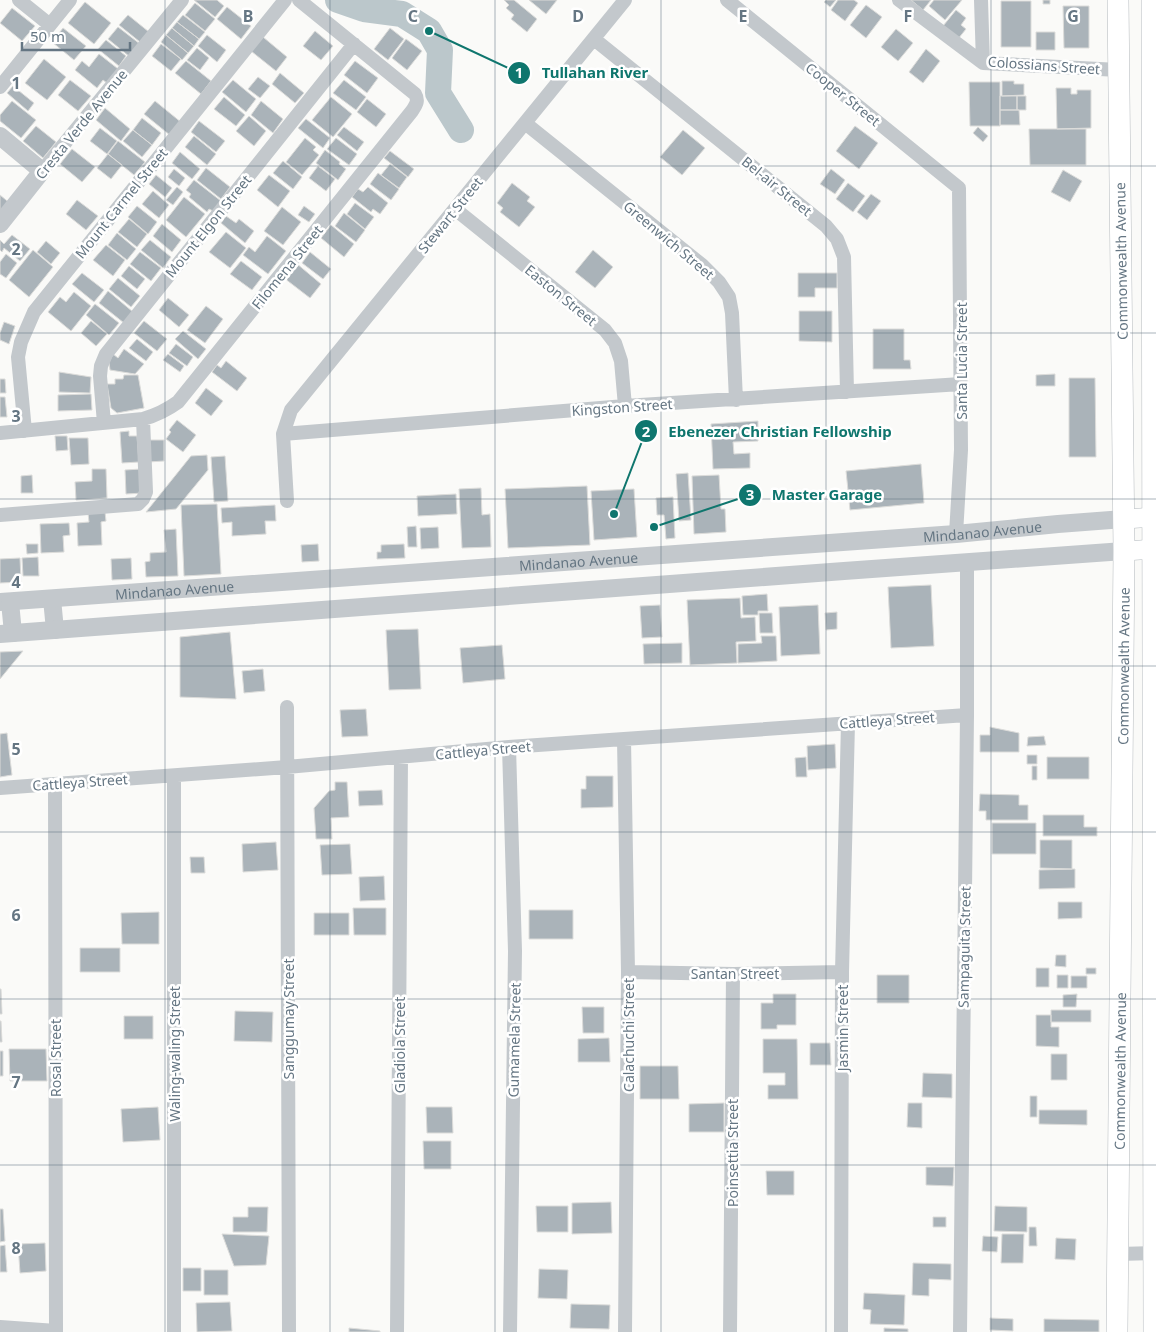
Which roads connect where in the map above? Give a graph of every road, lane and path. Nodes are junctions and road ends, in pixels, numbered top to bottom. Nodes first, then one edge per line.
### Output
1 (19, 0) edge
2 (70, 0) edge
3 (182, 0) edge
4 (285, 0) edge
5 (300, 0) edge
6 (625, 0) edge
7 (728, 0) edge
8 (898, 0) edge
9 (981, 0) edge
10 (1118, 0) edge
11 (1152, 0) edge
12 (50, 25) junction
13 (594, 38) junction
14 (354, 44) junction
15 (983, 62) junction
16 (1119, 70) junction
17 (0, 87) edge
18 (525, 123) junction
19 (0, 136) edge
20 (42, 171) junction
21 (959, 188) joint
22 (454, 209) junction
23 (0, 224) edge
24 (961, 384) junction
25 (847, 392) junction
26 (736, 400) junction
27 (625, 406) junction
28 (143, 419) junction
29 (104, 423) junction
30 (25, 430) junction
31 (0, 433) edge
32 (283, 434) junction
33 (287, 501) dead end
34 (0, 515) edge
35 (1154, 517) edge
36 (1124, 520) junction
37 (956, 534) junction
38 (1154, 549) edge
39 (1124, 551) junction
40 (967, 563) junction
41 (52, 599) junction
42 (5, 602) edge
43 (55, 630) junction
44 (7, 633) edge
45 (287, 707) dead end
46 (967, 715) junction
47 (848, 723) junction
48 (624, 739) junction
49 (509, 747) junction
50 (401, 757) junction
51 (287, 767) junction
52 (174, 776) junction
53 (55, 784) junction
54 (0, 788) edge
55 (628, 972) junction
56 (842, 972) junction
57 (733, 974) junction
58 (1155, 1253) edge
59 (1118, 1254) junction
60 (0, 1327) edge
61 (56, 1331) edge
62 (174, 1332) edge
63 (289, 1332) edge
64 (397, 1332) edge
65 (510, 1332) edge
66 (625, 1332) edge
67 (730, 1332) edge
68 (841, 1332) edge
69 (960, 1332) edge
70 (1118, 1332) edge
71 (1154, 1332) edge

1 - 12 street
2 - 12 street
3 - 20 street, Cresta Verde Avenue
4 - 30 street, Mount Carmel Street
5 - 14 street
6 - 13 street, Stewart Street
7 - 21 street, Cooper Street
8 - 15 street, Colossians Street
9 - 15 street
10 - 16 main road, Commonwealth Avenue
11 - 35 main road, Commonwealth Avenue
12 - 17 street
13 - 18 street, Stewart Street
13 - 25 street, Bel-air Street
14 - 28 street, Filomena Street
14 - 29 street, Mount Elgon Street
15 - 16 street, Colossians Street
16 - 36 main road, Commonwealth Avenue
18 - 22 street, Stewart Street
18 - 26 street, Greenwich Street
19 - 20 street
20 - 23 street, Cresta Verde Avenue
21 - 24 street, Santa Lucia Street
22 - 27 street, Easton Street
22 - 32 street, Stewart Street
24 - 25 street, Kingston Street
24 - 37 street, Santa Lucia Street
25 - 26 street, Kingston Street
26 - 27 street, Kingston Street
27 - 32 street, Kingston Street
28 - 29 street, Filomena Street
28 - 34 street
29 - 30 street, Filomena Street
30 - 31 street, Filomena Street
32 - 33 street
35 - 36 main road, Mindanao Avenue
35 - 38 main road, Commonwealth Avenue
36 - 37 street, Mindanao Avenue
36 - 39 main road, Commonwealth Avenue
37 - 41 street, Mindanao Avenue
38 - 39 main road
38 - 58 main road, Commonwealth Avenue
39 - 40 street
39 - 59 main road, Commonwealth Avenue
40 - 43 street
40 - 46 street, Sampaguita Street
41 - 42 street, Mindanao Avenue
41 - 43 street
42 - 44 street
43 - 44 street
45 - 51 street, Sanggumay Street
46 - 47 street, Cattleya Street
46 - 69 street, Sampaguita Street
47 - 48 street, Cattleya Street
47 - 56 street, Jasmin Street
48 - 49 street, Cattleya Street
48 - 55 street, Calachuchi Street
49 - 50 street, Cattleya Street
49 - 65 street, Gumamela Street
50 - 51 street, Cattleya Street
50 - 64 street, Gladiola Street
51 - 52 street, Cattleya Street
51 - 63 street, Sanggumay Street
52 - 53 street, Cattleya Street
52 - 62 street, Waling-waling Street
53 - 54 street, Cattleya Street
53 - 61 street, Rosal Street
55 - 57 street, Santan Street
55 - 66 street, Calachuchi Street
56 - 57 street, Santan Street
56 - 68 street, Jasmin Street
57 - 67 street, Poinsettia Street
58 - 59 street
58 - 71 main road, Commonwealth Avenue
59 - 70 main road, Commonwealth Avenue
60 - 61 street

